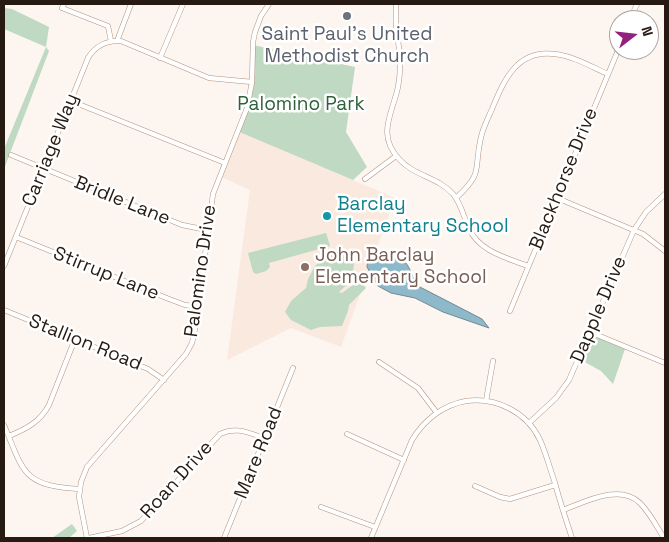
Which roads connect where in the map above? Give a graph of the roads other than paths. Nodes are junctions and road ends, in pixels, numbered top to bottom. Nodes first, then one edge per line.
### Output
1 (64, 4) edge
2 (131, 4) edge
3 (183, 4) edge
4 (269, 4) edge
5 (396, 4) edge
6 (117, 41) junction
7 (109, 42) junction
8 (160, 58) junction
9 (614, 60) edge
10 (608, 74) junction
11 (252, 82) junction
12 (71, 101) junction
13 (11, 155) dead end
14 (396, 156) junction
15 (224, 163) junction
16 (43, 169) junction
17 (365, 179) dead end
18 (665, 194) edge
19 (456, 198) junction
20 (556, 198) junction
21 (208, 230) junction
22 (634, 230) junction
23 (16, 237) junction
24 (665, 251) edge
25 (4, 266) edge
26 (528, 266) junction
27 (198, 307) junction
28 (4, 310) edge
29 (510, 312) dead end
30 (590, 332) junction
31 (75, 339) junction
32 (493, 361) dead end
33 (379, 362) dead end
34 (665, 363) edge
35 (294, 368) dead end
36 (164, 380) junction
37 (486, 401) junction
38 (437, 413) junction
39 (528, 423) junction
40 (4, 425) edge
41 (347, 434) dead end
42 (9, 436) junction
43 (264, 438) junction
44 (404, 460) junction
45 (475, 486) dead end
46 (555, 486) junction
47 (80, 489) junction
48 (321, 507) dead end
49 (563, 510) junction
50 (375, 527) junction
51 (88, 538) edge
52 (224, 538) edge
53 (371, 538) edge
54 (572, 538) edge
55 (664, 538) edge

1 - 7 street
2 - 6 street
3 - 8 street
4 - 11 street, Palomino Drive
5 - 14 street
6 - 7 street
6 - 8 street
7 - 12 street, Carriage Way
8 - 11 street
9 - 10 street, Blackhorse Drive
10 - 19 street
10 - 20 street, Blackhorse Drive
11 - 15 street, Palomino Drive
12 - 15 street
12 - 16 street, Carriage Way
13 - 16 street, Bridle Lane
14 - 17 street
14 - 19 street
15 - 21 street, Palomino Drive
16 - 21 street, Bridle Lane
16 - 23 street, Carriage Way
18 - 22 street, Dapple Drive
19 - 26 street
20 - 22 street
20 - 26 street, Blackhorse Drive
21 - 27 street, Palomino Drive
22 - 24 street
22 - 30 street, Dapple Drive
23 - 25 street, Carriage Way
23 - 27 street, Stirrup Lane
26 - 29 street, Blackhorse Drive
27 - 36 street, Palomino Drive
28 - 31 street, Stallion Road
30 - 34 street
30 - 39 street, Dapple Drive
31 - 36 street, Stallion Road
31 - 42 street
32 - 37 street
33 - 38 street
35 - 43 street, Mare Road
36 - 47 street, Palomino Drive
37 - 38 street
37 - 39 street
38 - 44 street
39 - 46 street
40 - 42 street
41 - 44 street
42 - 47 street
43 - 51 street, Roan Drive
43 - 52 street, Mare Road
44 - 50 street
45 - 46 street
46 - 49 street
47 - 51 street, Palomino Drive
48 - 50 street
49 - 54 street
49 - 55 street
50 - 53 street

